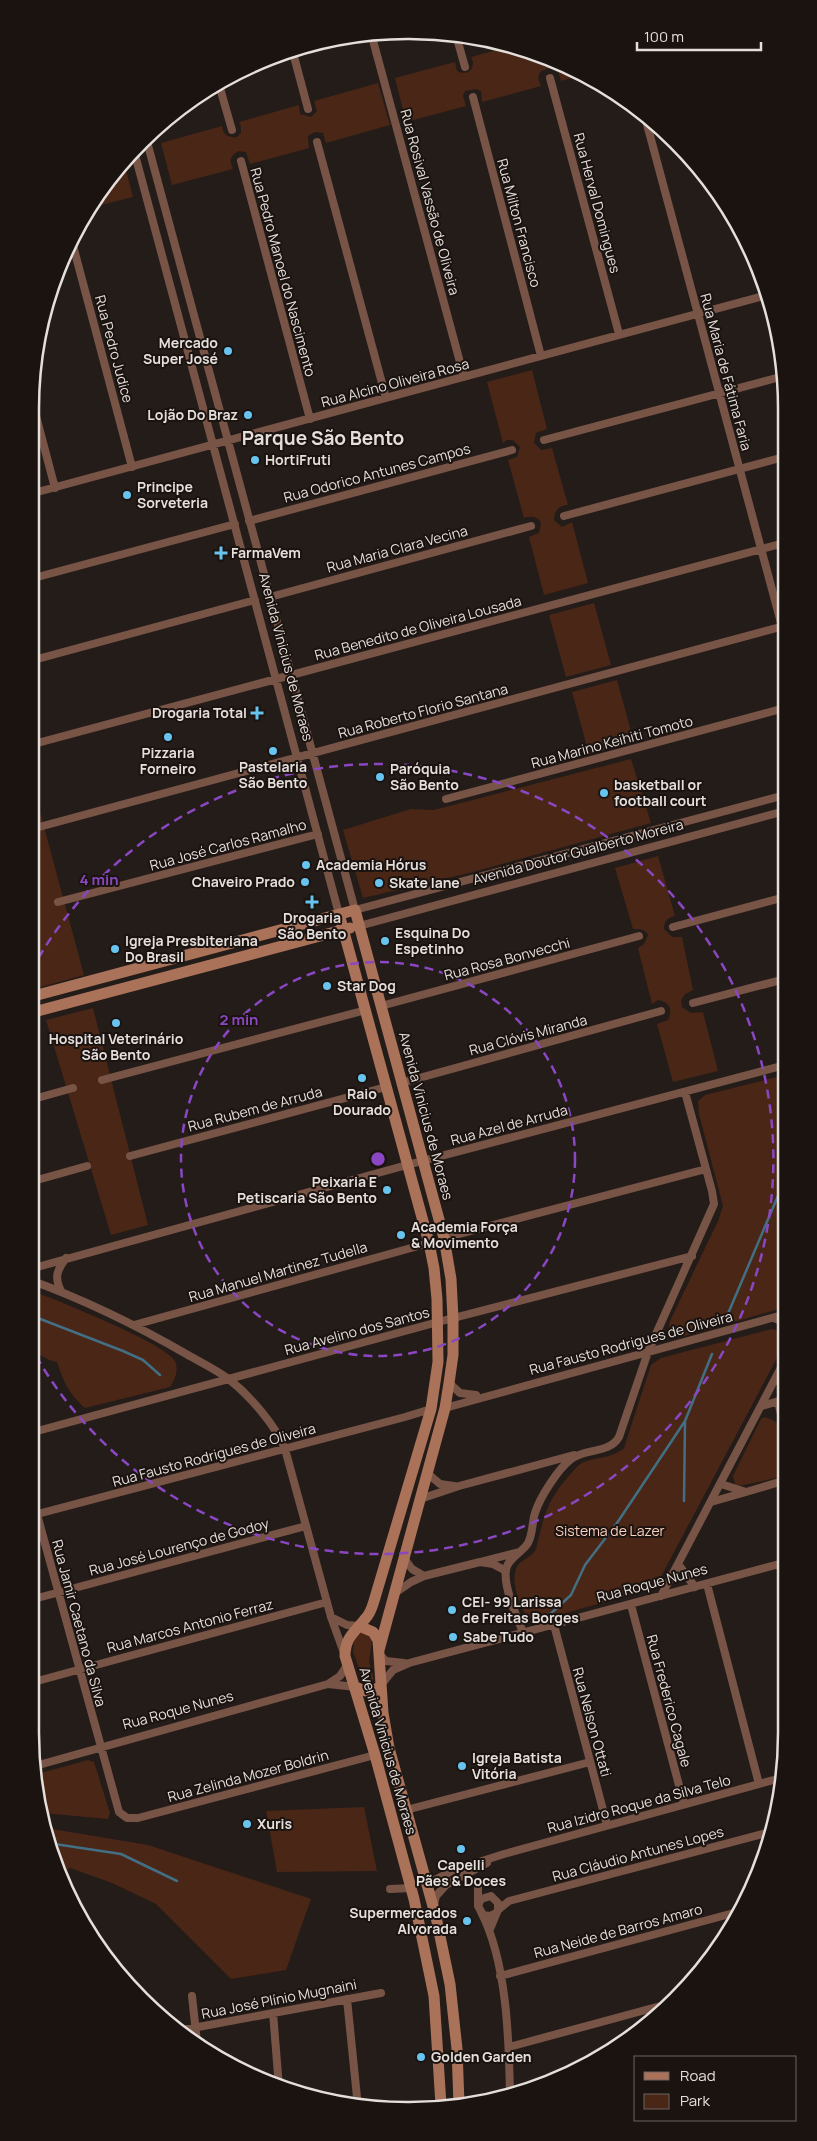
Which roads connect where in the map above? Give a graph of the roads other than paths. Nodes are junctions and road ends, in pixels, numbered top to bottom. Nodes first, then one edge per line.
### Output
1 (373, 41) edge
2 (458, 42) edge
3 (294, 57) edge
4 (465, 67) dead end
5 (550, 78) dead end
6 (221, 90) edge
7 (473, 97) dead end
8 (308, 109) dead end
9 (648, 127) edge
10 (232, 130) dead end
11 (317, 142) dead end
12 (148, 146) edge
13 (136, 159) edge
14 (240, 161) dead end
15 (161, 193) junction
16 (146, 197) junction
17 (74, 251) edge
18 (761, 297) edge
19 (697, 314) junction
20 (620, 334) junction
21 (541, 356) junction
22 (464, 377) junction
23 (776, 378) edge
24 (719, 393) junction
25 (386, 398) junction
26 (310, 419) junction
27 (39, 425) edge
28 (544, 440) dead end
29 (228, 441) junction
30 (214, 445) junction
31 (512, 450) dead end
32 (778, 459) edge
33 (132, 467) junction
34 (740, 469) junction
35 (55, 488) junction
36 (39, 492) edge
37 (564, 516) dead end
38 (249, 521) junction
39 (235, 524) junction
40 (531, 526) dead end
41 (778, 545) edge
42 (762, 549) junction
43 (39, 577) edge
44 (270, 597) junction
45 (255, 600) junction
46 (778, 607) edge
47 (778, 631) edge
48 (39, 660) edge
49 (291, 675) junction
50 (277, 679) junction
51 (778, 710) edge
52 (39, 743) edge
53 (313, 754) junction
54 (298, 758) junction
55 (778, 796) edge
56 (446, 799) dead end
57 (778, 813) edge
58 (39, 827) dead end
59 (318, 834) junction
60 (778, 899) edge
61 (58, 902) dead end
62 (355, 910) junction
63 (339, 914) junction
64 (359, 926) junction
65 (673, 927) dead end
66 (343, 930) junction
67 (639, 936) dead end
68 (778, 980) edge
69 (39, 995) edge
70 (693, 1003) dead end
71 (381, 1006) junction
72 (366, 1010) junction
73 (39, 1012) edge
74 (661, 1012) dead end
75 (778, 1067) edge
76 (102, 1080) dead end
77 (401, 1083) junction
78 (386, 1087) junction
79 (73, 1088) dead end
80 (685, 1092) junction
81 (39, 1097) edge
82 (130, 1156) dead end
83 (423, 1161) junction
84 (407, 1164) junction
85 (87, 1166) dead end
86 (706, 1169) junction
87 (39, 1179) edge
88 (444, 1238) junction
89 (428, 1243) junction
90 (692, 1256) junction
91 (66, 1258) junction
92 (39, 1266) edge
93 (39, 1283) edge
94 (61, 1291) junction
95 (778, 1316) edge
96 (772, 1318) junction
97 (453, 1319) junction
98 (778, 1320) edge
99 (438, 1322) junction
100 (134, 1325) junction
101 (648, 1352) junction
102 (777, 1376) edge
103 (229, 1379) junction
104 (449, 1383) junction
105 (483, 1396) junction
106 (778, 1402) edge
107 (762, 1406) junction
108 (445, 1408) junction
109 (431, 1409) junction
110 (405, 1417) junction
111 (426, 1425) junction
112 (39, 1431) edge
113 (285, 1449) junction
114 (578, 1454) junction
115 (427, 1473) junction
116 (778, 1482) edge
117 (721, 1484) junction
118 (459, 1486) junction
119 (746, 1492) junction
120 (405, 1495) junction
121 (420, 1499) junction
122 (711, 1502) junction
123 (39, 1515) edge
124 (306, 1526) junction
125 (39, 1532) edge
126 (521, 1551) junction
127 (404, 1558) junction
128 (480, 1562) junction
129 (678, 1564) junction
130 (778, 1564) edge
131 (506, 1571) junction
132 (424, 1576) junction
133 (707, 1584) junction
134 (695, 1587) junction
135 (58, 1592) junction
136 (395, 1593) junction
137 (661, 1596) junction
138 (39, 1597) edge
139 (327, 1602) junction
140 (631, 1605) junction
141 (331, 1616) junction
142 (554, 1625) junction
143 (359, 1626) junction
144 (522, 1632) junction
145 (379, 1652) junction
146 (347, 1660) junction
147 (408, 1663) junction
148 (80, 1670) junction
149 (39, 1681) edge
150 (328, 1684) junction
151 (381, 1685) junction
152 (356, 1687) junction
153 (100, 1746) junction
154 (375, 1755) junction
155 (590, 1762) junction
156 (41, 1765) edge
157 (775, 1780) edge
158 (760, 1784) junction
159 (684, 1804) junction
160 (406, 1810) junction
161 (127, 1818) joint
162 (607, 1825) junction
163 (764, 1834) edge
164 (504, 1854) junction
165 (426, 1884) junction
166 (390, 1889) dead end
167 (412, 1894) junction
168 (491, 1897) junction
169 (509, 1901) junction
170 (434, 1906) junction
171 (479, 1909) junction
172 (497, 1912) junction
173 (731, 1914) edge
174 (490, 1929) junction
175 (500, 1976) junction
176 (381, 1992) dead end
177 (192, 1996) dead end
178 (347, 1999) junction
179 (434, 1999) junction
180 (656, 2006) edge
181 (272, 2013) junction
182 (454, 2015) junction
183 (195, 2027) junction
184 (187, 2029) edge
185 (196, 2035) edge
186 (509, 2047) junction
187 (278, 2078) edge
188 (510, 2088) edge
189 (357, 2099) edge
190 (459, 2099) edge
191 (441, 2100) edge

1 - 22 street, Rua Rosival Vassão de Oliveira
2 - 4 street
3 - 8 street
5 - 20 street, Rua Herval Domingues
6 - 10 street
7 - 21 street, Rua Milton Francisco
9 - 19 street, Rua Maria de Fátima Faria
11 - 25 street
12 - 15 street, Avenida Vinicius de Moraes
13 - 16 street, Avenida Vinicius de Moraes
14 - 26 street, Rua Pedro Manoel do Nascimento
15 - 16 street
15 - 29 street, Avenida Vinicius de Moraes
16 - 30 street, Avenida Vinicius de Moraes
17 - 33 street, Rua Pedro Judice
18 - 19 street, Rua Alcino Oliveira Rosa
19 - 20 street, Rua Alcino Oliveira Rosa
19 - 24 street, Rua Maria de Fátima Faria
20 - 21 street, Rua Alcino Oliveira Rosa
21 - 22 street, Rua Alcino Oliveira Rosa
22 - 25 street, Rua Alcino Oliveira Rosa
23 - 24 street
24 - 28 street
24 - 34 street, Rua Maria de Fátima Faria
25 - 26 street, Rua Alcino Oliveira Rosa
26 - 29 street, Rua Alcino Oliveira Rosa
27 - 35 street
29 - 30 street, Rua Alcino Oliveira Rosa
29 - 38 street, Avenida Vinicius de Moraes
30 - 33 street, Rua Alcino Oliveira Rosa
30 - 39 street, Avenida Vinicius de Moraes
31 - 38 street, Rua Odorico Antunes Campos
32 - 34 street
33 - 35 street, Rua Alcino Oliveira Rosa
34 - 37 street
34 - 42 street, Rua Maria de Fátima Faria
35 - 36 street, Rua Alcino Oliveira Rosa
38 - 44 street, Avenida Vinicius de Moraes
39 - 43 street
39 - 45 street, Avenida Vinicius de Moraes
40 - 44 street, Rua Maria Clara Vecina
41 - 42 street, Rua Benedito de Oliveira Lousada
42 - 46 street, Rua Maria de Fátima Faria
42 - 49 street, Rua Benedito de Oliveira Lousada
44 - 49 street, Avenida Vinicius de Moraes
45 - 48 street
45 - 50 street, Avenida Vinicius de Moraes
47 - 53 street, Rua Roberto Florio Santana
49 - 50 street, Rua Benedito de Oliveira Lousada
49 - 53 street, Avenida Vinicius de Moraes
50 - 52 street, Rua Benedito de Oliveira Lousada
50 - 54 street, Avenida Vinicius de Moraes
51 - 56 street, Rua Marino Keihiti Tomoto
53 - 54 street, Rua Roberto Florio Santana
53 - 62 street, Avenida Vinicius de Moraes
54 - 58 street, Rua Roberto Florio Santana
54 - 59 street, Avenida Vinicius de Moraes
55 - 62 street, Avenida Doutor Gualberto Moreira
57 - 64 street, Avenida Doutor Gualberto Moreira
59 - 61 street, Rua José Carlos Ramalho
59 - 63 street, Avenida Vinicius de Moraes
60 - 65 street
62 - 63 main road, Avenida Doutor Gualberto Moreira
62 - 64 main road, Avenida Vinicius de Moraes
63 - 66 main road, Avenida Vinicius de Moraes
63 - 69 main road, Avenida Doutor Gualberto Moreira
64 - 66 main road, Avenida Doutor Gualberto Moreira
64 - 71 main road, Avenida Vinicius de Moraes
66 - 72 main road, Avenida Vinicius de Moraes
66 - 73 main road, Avenida Doutor Gualberto Moreira
67 - 71 street, Rua Rosa Bonvecchi
68 - 70 street
71 - 72 main road
71 - 77 main road, Avenida Vinicius de Moraes
72 - 76 street
72 - 78 main road, Avenida Vinicius de Moraes
74 - 77 street, Rua Clóvis Miranda
75 - 80 street, Rua Azel de Arruda
77 - 83 main road, Avenida Vinicius de Moraes
78 - 82 street, Rua Rubem de Arruda
78 - 84 main road, Avenida Vinicius de Moraes
79 - 81 street
80 - 83 street, Rua Azel de Arruda
80 - 86 street
83 - 84 street, Rua Azel de Arruda
83 - 88 main road, Avenida Vinicius de Moraes
84 - 89 main road, Avenida Vinicius de Moraes
84 - 91 street, Rua Azel de Arruda
85 - 87 street
86 - 88 street
86 - 90 street
88 - 97 main road, Avenida Vinicius de Moraes
89 - 99 main road, Avenida Vinicius de Moraes
89 - 100 street, Rua Manuel Martinez Tudella
90 - 97 street, Rua Avelino dos Santos
90 - 101 street
91 - 92 street, Rua Azel de Arruda
91 - 94 street
93 - 94 street
94 - 100 street
95 - 96 street, Rua Fausto Rodrigues de Oliveira
96 - 98 street
96 - 101 street, Rua Fausto Rodrigues de Oliveira
97 - 99 street, Rua Avelino dos Santos
97 - 104 main road, Avenida Vinicius de Moraes
99 - 103 street, Rua Avelino dos Santos
99 - 109 main road, Avenida Vinicius de Moraes
100 - 103 street
101 - 105 street, Rua Fausto Rodrigues de Oliveira
101 - 114 street
102 - 107 street
103 - 112 street, Rua Avelino dos Santos
103 - 113 street
104 - 105 street, Rua Fausto Rodrigues de Oliveira
104 - 108 main road, Avenida Vinicius de Moraes
105 - 108 street, Rua Fausto Rodrigues de Oliveira
106 - 107 street
107 - 117 street
108 - 115 main road, Avenida Vinicius de Moraes
109 - 110 street, Rua Fausto Rodrigues de Oliveira
109 - 111 main road, Avenida Vinicius de Moraes
110 - 111 street
110 - 113 street, Rua Fausto Rodrigues de Oliveira
111 - 120 main road, Avenida Vinicius de Moraes
113 - 123 street, Rua Fausto Rodrigues de Oliveira
113 - 124 street
114 - 118 street
114 - 126 street
115 - 118 street
115 - 121 main road, Avenida Vinicius de Moraes
116 - 119 street
117 - 119 street
117 - 122 street
118 - 121 street
119 - 122 street
120 - 121 main road
120 - 143 main road, Avenida Vinicius de Moraes
121 - 127 main road, Avenida Vinicius de Moraes
122 - 129 street
124 - 135 street, Rua José Lourenço de Godoy
124 - 139 street
125 - 135 street, Rua Jamir Caetano da Silva
126 - 128 street
126 - 131 street
127 - 132 street
127 - 136 main road, Avenida Vinicius de Moraes
128 - 131 street
128 - 132 street
129 - 134 street
129 - 137 street
130 - 133 street, Rua Roque Nunes
131 - 144 street
132 - 136 street
133 - 134 street, Rua Roque Nunes
133 - 158 street
134 - 137 street, Rua Roque Nunes
135 - 138 street, Rua José Lourenço de Godoy
135 - 148 street, Rua Jamir Caetano da Silva
136 - 145 main road, Avenida Vinicius de Moraes
137 - 140 street, Rua Roque Nunes
139 - 141 street
139 - 148 street, Rua Marcos Antonio Ferraz
140 - 142 street, Rua Roque Nunes
140 - 159 street, Rua Frederico Cagale
141 - 143 street
141 - 146 street
142 - 144 street, Rua Roque Nunes
142 - 155 street, Rua Nelson Ottati
143 - 145 main road, Avenida Vinicius de Moraes
143 - 146 main road, Avenida Vinicius de Moraes
144 - 147 street, Rua Roque Nunes
145 - 147 street, Rua Roque Nunes
145 - 151 main road, Avenida Vinicius de Moraes
146 - 150 street, Rua Roque Nunes
146 - 152 main road, Avenida Vinicius de Moraes
147 - 151 street, Rua Roque Nunes
148 - 149 street, Rua Marcos Antonio Ferraz
148 - 153 street, Rua Jamir Caetano da Silva
150 - 152 street, Rua Roque Nunes
150 - 153 street, Rua Roque Nunes
151 - 152 main road, Rua Roque Nunes
151 - 160 main road, Avenida Vinicius de Moraes
152 - 154 main road, Avenida Vinicius de Moraes
153 - 156 street, Rua Roque Nunes
153 - 161 street, Rua Jamir Caetano da Silva
154 - 161 street, Rua Zelinda Mozer Boldrin
154 - 167 main road, Avenida Vinicius de Moraes
155 - 160 street
155 - 162 street, Rua Nelson Ottati
157 - 158 street, Rua Izidro Roque da Silva Telo
158 - 159 street, Rua Izidro Roque da Silva Telo
159 - 162 street, Rua Izidro Roque da Silva Telo
160 - 165 main road, Avenida Vinicius de Moraes
162 - 164 street, Rua Izidro Roque da Silva Telo
163 - 169 street, Rua Cláudio Antunes Lopes
164 - 165 street, Rua Izidro Roque da Silva Telo
164 - 170 street, Rua Izidro Roque da Silva Telo
165 - 167 main road
165 - 170 main road, Avenida Vinicius de Moraes
166 - 167 street
167 - 179 main road, Avenida Vinicius de Moraes
168 - 169 street, Rua Cláudio Antunes Lopes
168 - 171 street
168 - 171 street
168 - 172 street
169 - 172 street, Rua Cláudio Antunes Lopes
170 - 182 main road, Avenida Vinicius de Moraes
171 - 172 street
171 - 174 street
172 - 174 street
173 - 175 street, Rua Neide de Barros Amaro
174 - 175 street
175 - 186 street
176 - 178 street, Rua José Plínio Mugnaini
177 - 183 street
178 - 181 street, Rua José Plínio Mugnaini
178 - 189 street
179 - 182 main road
179 - 191 main road, Avenida Vinicius de Moraes
180 - 186 street
181 - 183 street, Rua José Plínio Mugnaini
181 - 187 street
182 - 190 main road, Avenida Vinicius de Moraes
183 - 184 street, Rua José Plínio Mugnaini
183 - 185 street
186 - 188 street

